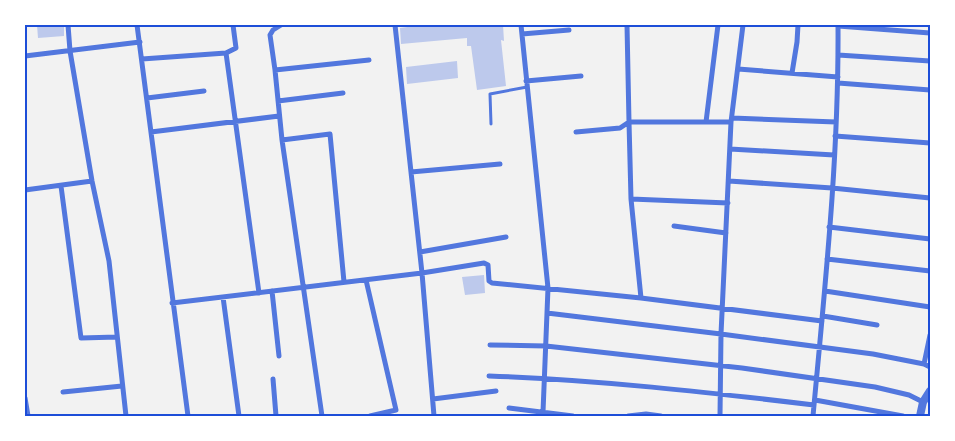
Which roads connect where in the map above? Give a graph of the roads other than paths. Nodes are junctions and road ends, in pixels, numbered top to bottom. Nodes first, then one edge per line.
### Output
1 (68, 25) edge
2 (138, 25) edge
3 (233, 25) edge
4 (281, 25) edge
5 (396, 25) edge
6 (521, 25) edge
7 (627, 25) edge
8 (718, 25) edge
9 (743, 25) edge
10 (798, 25) edge
11 (838, 25) edge
12 (570, 30) dead end
13 (930, 33) edge
14 (522, 34) junction
15 (140, 42) junction
16 (70, 51) junction
17 (226, 53) junction
18 (838, 55) junction
19 (25, 56) edge
20 (142, 59) junction
21 (369, 60) dead end
22 (930, 61) edge
23 (738, 68) junction
24 (276, 70) junction
25 (792, 74) junction
26 (581, 76) dead end
27 (838, 80) junction
28 (527, 84) junction
29 (930, 90) edge
30 (204, 92) dead end
31 (343, 93) dead end
32 (146, 98) junction
33 (278, 100) junction
34 (279, 116) junction
35 (731, 120) junction
36 (236, 122) junction
37 (629, 122) junction
38 (706, 122) junction
39 (836, 122) junction
40 (491, 124) dead end
41 (151, 132) junction
42 (576, 132) dead end
43 (835, 136) junction
44 (282, 140) junction
45 (930, 143) edge
46 (730, 149) junction
47 (834, 155) junction
48 (500, 164) dead end
49 (411, 172) junction
50 (92, 181) junction
51 (728, 181) junction
52 (61, 186) junction
53 (832, 188) junction
54 (25, 190) edge
55 (930, 198) edge
56 (631, 199) junction
57 (728, 204) junction
58 (674, 226) dead end
59 (829, 227) junction
60 (726, 233) junction
61 (506, 237) dead end
62 (930, 239) edge
63 (420, 252) junction
64 (827, 259) junction
65 (930, 271) edge
66 (422, 273) junction
67 (366, 280) junction
68 (344, 282) junction
69 (304, 287) junction
70 (548, 288) junction
71 (272, 291) junction
72 (825, 291) junction
73 (259, 292) junction
74 (223, 297) junction
75 (641, 298) junction
76 (172, 303) junction
77 (930, 307) edge
78 (723, 308) junction
79 (547, 313) junction
80 (823, 318) junction
81 (877, 325) dead end
82 (721, 334) junction
83 (930, 335) edge
84 (117, 337) junction
85 (490, 345) dead end
86 (546, 346) junction
87 (820, 348) junction
88 (279, 356) dead end
89 (924, 364) junction
90 (721, 365) junction
91 (930, 367) edge
92 (489, 376) dead end
93 (544, 378) junction
94 (273, 379) dead end
95 (817, 379) junction
96 (122, 386) junction
97 (496, 391) dead end
98 (930, 391) edge
99 (63, 392) dead end
100 (720, 393) junction
101 (25, 398) edge
102 (433, 399) junction
103 (919, 400) junction
104 (814, 402) junction
105 (509, 408) dead end
106 (542, 412) junction
107 (397, 413) edge
108 (28, 416) edge
109 (126, 416) edge
110 (188, 416) edge
111 (239, 416) edge
112 (276, 416) edge
113 (322, 416) edge
114 (370, 416) edge
115 (434, 416) edge
116 (573, 416) edge
117 (628, 416) edge
118 (661, 416) edge
119 (720, 416) edge
120 (813, 416) edge
121 (901, 416) edge
122 (920, 416) edge

1 - 16 street
2 - 15 street
3 - 17 street
4 - 24 street
5 - 49 street
6 - 14 street
7 - 37 street
8 - 38 street
9 - 23 street
10 - 25 street
11 - 13 street
11 - 18 street
12 - 14 street
14 - 28 street
15 - 16 street
15 - 20 street
16 - 19 street
16 - 50 street
17 - 20 street
17 - 36 street
18 - 22 street
18 - 27 street
20 - 32 street
21 - 24 street
23 - 25 street
23 - 35 street
24 - 33 street
25 - 27 street
26 - 28 street
27 - 29 street
27 - 39 street
28 - 40 lane
28 - 70 street
30 - 32 street
31 - 33 street
32 - 41 street
33 - 34 street
34 - 36 street
34 - 44 street
35 - 38 street
35 - 39 street
35 - 46 street
36 - 41 street
36 - 73 street
37 - 38 street
37 - 42 street
37 - 56 street
39 - 43 street
41 - 76 street
43 - 45 street
43 - 47 street
44 - 68 street
44 - 69 street
46 - 47 street
46 - 51 street
47 - 53 street
48 - 49 street
49 - 63 street
50 - 52 street
50 - 84 street
51 - 53 street
51 - 57 street
52 - 54 street
52 - 84 street
53 - 55 street
53 - 59 street
56 - 57 street
56 - 75 street
57 - 60 street
58 - 60 street
59 - 62 street
59 - 64 street
60 - 78 street
61 - 63 street
63 - 66 street
64 - 65 street
64 - 72 street
66 - 67 street
66 - 70 street
66 - 102 street
67 - 68 street
67 - 107 street
68 - 69 street
69 - 71 street
69 - 113 street
70 - 75 street
70 - 79 street
71 - 73 street
71 - 88 street
72 - 77 street
72 - 80 street
73 - 74 street
74 - 76 street
74 - 111 street
75 - 78 street
76 - 110 street
78 - 80 street
78 - 82 street
79 - 82 street
79 - 86 street
80 - 81 street
80 - 87 street
82 - 87 street
82 - 90 street
83 - 89 street
84 - 96 street
85 - 86 street
86 - 90 street
86 - 93 street
87 - 89 street
87 - 95 street
89 - 91 street
90 - 95 street
90 - 100 street
92 - 93 street
93 - 100 street
93 - 106 street
94 - 112 street
95 - 103 street
95 - 104 street
96 - 99 street
96 - 109 street
97 - 102 street
98 - 103 street
100 - 104 street
100 - 119 street
101 - 108 street
102 - 115 street
103 - 122 street
104 - 120 street
104 - 121 street
105 - 106 street
106 - 116 street
107 - 114 street
117 - 118 street

